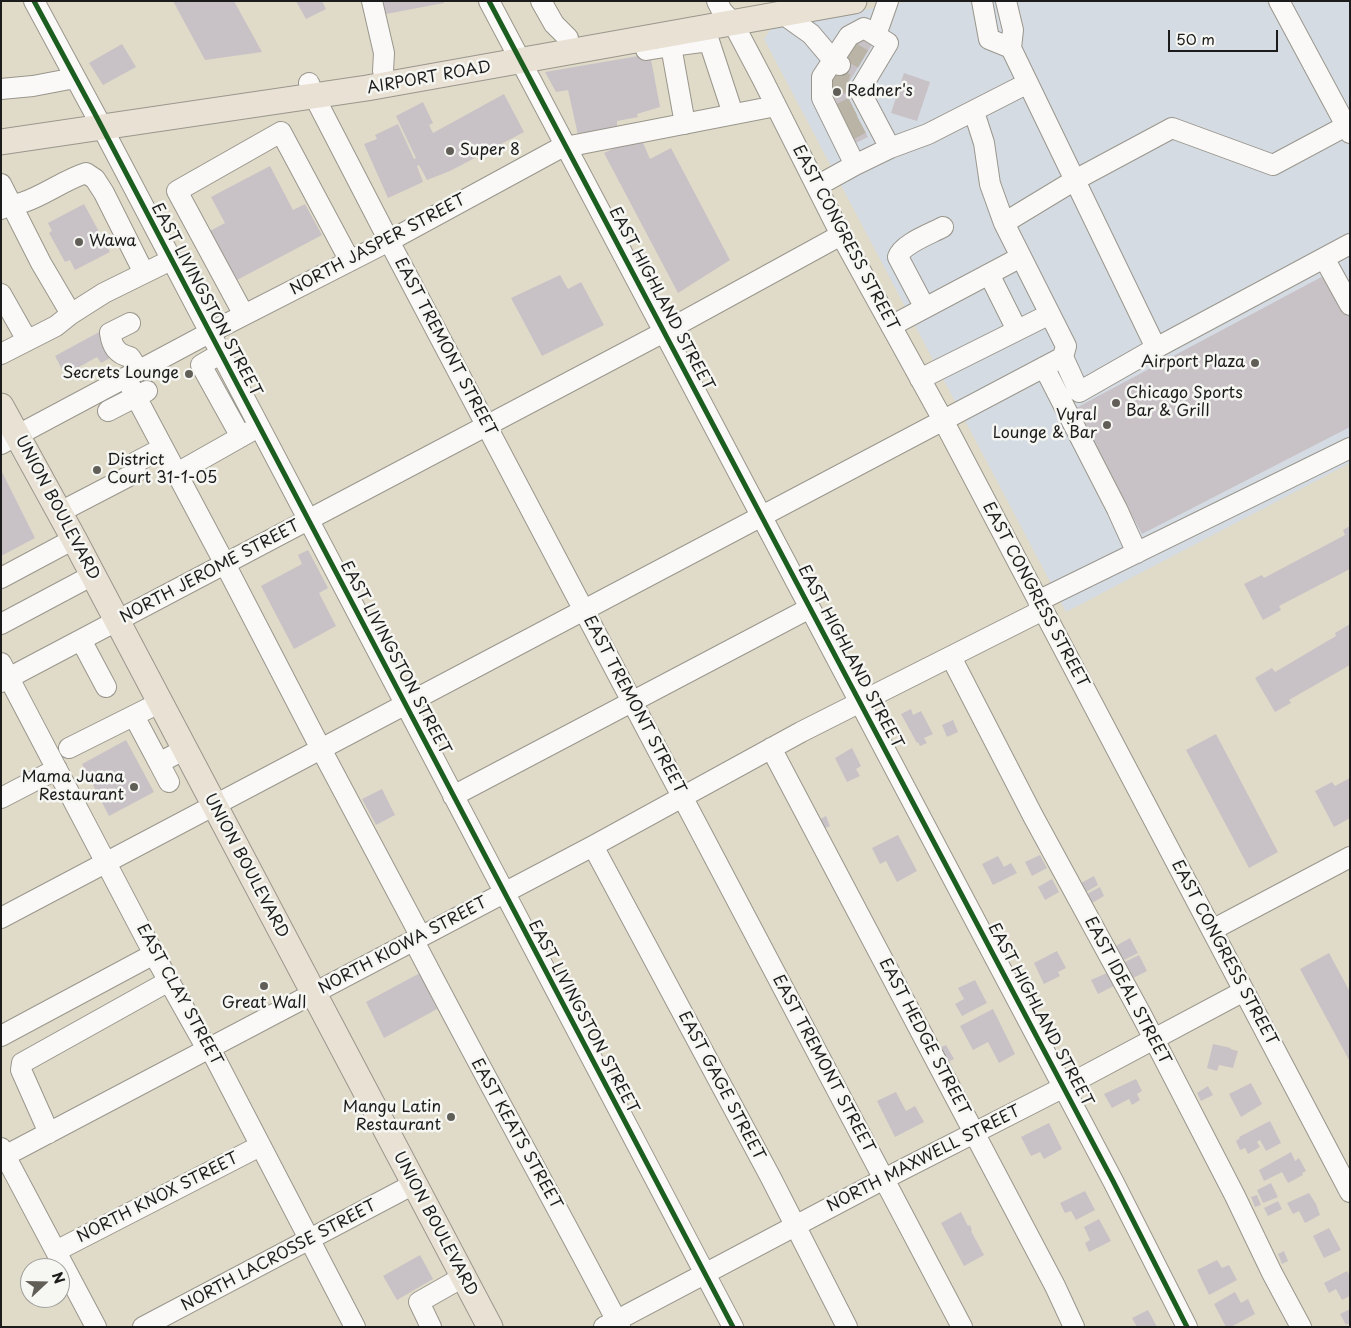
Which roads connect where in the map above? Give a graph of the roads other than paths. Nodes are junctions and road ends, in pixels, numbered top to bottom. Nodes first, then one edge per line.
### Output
1 (34, 1) edge
2 (372, 1) edge
3 (489, 1) edge
4 (541, 1) edge
5 (854, 1) edge
6 (888, 1) edge
7 (982, 1) edge
8 (1006, 1) edge
9 (1279, 1) edge
10 (778, 8) edge
11 (724, 12) edge
12 (876, 35) junction
13 (692, 36) junction
14 (568, 38) junction
15 (643, 38) junction
16 (671, 46) junction
17 (1011, 48) junction
18 (517, 55) junction
19 (383, 72) junction
20 (75, 78) junction
21 (1028, 83) junction
22 (1, 89) edge
23 (311, 90) junction
24 (848, 90) junction
25 (269, 103) junction
26 (776, 106) junction
27 (974, 112) junction
28 (733, 114) junction
29 (98, 121) junction
30 (686, 124) junction
31 (1, 126) edge
32 (1348, 130) edge
33 (281, 132) junction
34 (1, 142) edge
35 (566, 147) junction
36 (890, 148) junction
37 (855, 165) junction
38 (1075, 180) junction
39 (1, 184) edge
40 (817, 186) junction
41 (6, 206) edge
42 (1004, 223) junction
43 (943, 227) dead end
44 (841, 235) junction
45 (389, 242) junction
46 (1350, 244) edge
47 (1021, 257) junction
48 (1324, 258) junction
49 (171, 260) junction
50 (350, 261) junction
51 (144, 273) junction
52 (989, 274) junction
53 (1, 294) edge
54 (1350, 305) edge
55 (925, 308) junction
56 (71, 314) junction
57 (1050, 314) junction
58 (244, 315) junction
59 (130, 323) dead end
60 (891, 326) junction
61 (1017, 330) junction
62 (664, 332) junction
63 (209, 333) junction
64 (27, 340) junction
65 (1156, 348) junction
66 (1, 354) edge
67 (220, 354) junction
68 (1063, 357) junction
69 (1044, 367) junction
70 (132, 374) junction
71 (920, 378) junction
72 (135, 396) junction
73 (1, 406) edge
74 (108, 411) dead end
75 (943, 420) junction
76 (486, 426) junction
77 (259, 427) junction
78 (241, 437) junction
79 (10, 440) edge
80 (163, 448) junction
81 (1350, 448) edge
82 (183, 470) junction
83 (60, 512) junction
84 (762, 516) junction
85 (308, 520) junction
86 (74, 539) junction
87 (1138, 553) junction
88 (225, 564) junction
89 (93, 575) junction
90 (1, 578) edge
91 (1041, 606) junction
92 (810, 608) junction
93 (583, 610) junction
94 (117, 621) junction
95 (1, 624) edge
96 (81, 640) junction
97 (951, 657) junction
98 (4, 674) edge
99 (106, 687) dead end
100 (632, 701) junction
101 (161, 702) junction
102 (860, 702) junction
103 (405, 705) junction
104 (134, 716) junction
105 (69, 748) dead end
106 (771, 748) junction
107 (185, 749) junction
108 (321, 749) junction
109 (159, 763) junction
110 (57, 769) junction
111 (169, 782) dead end
112 (454, 796) junction
113 (683, 797) junction
114 (1, 798) edge
115 (215, 805) junction
116 (593, 846) junction
117 (1350, 857) edge
118 (106, 862) junction
119 (504, 893) junction
120 (1, 918) edge
121 (1212, 930) junction
122 (418, 939) junction
123 (154, 954) junction
124 (169, 981) junction
125 (1244, 991) junction
126 (314, 993) junction
127 (1, 1036) edge
128 (1153, 1039) junction
129 (207, 1049) junction
130 (1064, 1087) junction
131 (49, 1133) junction
132 (974, 1133) junction
133 (260, 1146) junction
134 (3, 1154) edge
135 (884, 1179) junction
136 (1348, 1183) edge
137 (414, 1184) junction
138 (795, 1226) junction
139 (309, 1239) junction
140 (56, 1251) junction
141 (706, 1273) junction
142 (464, 1277) junction
143 (613, 1325) edge
144 (96, 1327) edge
145 (143, 1327) edge
146 (356, 1327) edge
147 (431, 1327) edge
148 (490, 1327) edge
149 (733, 1327) edge
150 (847, 1327) edge
151 (962, 1327) edge
152 (1074, 1327) edge
153 (1188, 1327) edge
154 (1301, 1327) edge

1 - 20 street, EAST LIVINGSTON STREET
2 - 19 street
3 - 18 street, EAST HIGHLAND STREET
4 - 14 street
5 - 10 main road, AIRPORT ROAD
6 - 12 street
7 - 17 street
8 - 17 street
9 - 32 street
10 - 11 main road, AIRPORT ROAD
10 - 24 street
11 - 13 main road, AIRPORT ROAD
11 - 14 main road, AIRPORT ROAD
11 - 26 street, EAST CONGRESS STREET
12 - 24 street
12 - 24 street
13 - 15 main road, AIRPORT ROAD
13 - 16 street
13 - 28 street
14 - 18 main road, AIRPORT ROAD
15 - 16 street
15 - 18 main road, AIRPORT ROAD
16 - 30 street
17 - 21 street
18 - 19 main road, AIRPORT ROAD
18 - 23 main road, AIRPORT ROAD
18 - 35 street, EAST HIGHLAND STREET
19 - 23 main road, AIRPORT ROAD
20 - 22 street
20 - 29 street, EAST LIVINGSTON STREET
21 - 27 street
21 - 38 street
23 - 25 main road, AIRPORT ROAD
23 - 29 main road, AIRPORT ROAD
23 - 45 street, EAST TREMONT STREET
24 - 36 street
24 - 37 street
25 - 29 main road, AIRPORT ROAD
25 - 33 street
26 - 28 street, NORTH JASPER STREET
26 - 40 street, EAST CONGRESS STREET
27 - 36 street
27 - 42 street
28 - 30 street, NORTH JASPER STREET
29 - 31 main road, AIRPORT ROAD
29 - 34 main road, AIRPORT ROAD
29 - 49 street, EAST LIVINGSTON STREET
30 - 35 street, NORTH JASPER STREET
32 - 38 street
33 - 50 street
33 - 58 street
35 - 45 street, NORTH JASPER STREET
35 - 62 street, EAST HIGHLAND STREET
36 - 37 street
37 - 40 street
38 - 42 street
38 - 65 street
39 - 41 street
40 - 44 street, EAST CONGRESS STREET
41 - 51 street
41 - 56 street
42 - 47 street
43 - 55 street
44 - 60 street, EAST CONGRESS STREET
44 - 62 street, NORTH JEROME STREET
45 - 50 street, NORTH JASPER STREET
45 - 76 street, EAST TREMONT STREET
46 - 48 street
47 - 52 street
47 - 57 street
48 - 54 street
48 - 65 street
49 - 51 street
49 - 63 street, EAST LIVINGSTON STREET
50 - 58 street, NORTH JASPER STREET
51 - 56 street
52 - 55 street
52 - 61 street
53 - 64 street
55 - 60 street
56 - 64 street
57 - 61 street
57 - 68 street
58 - 63 street, NORTH JASPER STREET
59 - 70 street
60 - 71 street, EAST CONGRESS STREET
61 - 71 street
62 - 76 street, NORTH JEROME STREET
62 - 84 street, EAST HIGHLAND STREET
63 - 67 street, EAST LIVINGSTON STREET
63 - 70 street, NORTH JASPER STREET
64 - 66 street
65 - 68 street
67 - 77 street, EAST LIVINGSTON STREET
67 - 78 street
68 - 69 street
69 - 75 street
69 - 87 street
70 - 72 street
70 - 79 street, NORTH JASPER STREET
71 - 75 street, EAST CONGRESS STREET
72 - 74 street
72 - 80 street
72 - 82 street
73 - 79 main road, UNION BOULEVARD
75 - 84 street
75 - 91 street, EAST CONGRESS STREET
76 - 85 street, NORTH JEROME STREET
76 - 93 street, EAST TREMONT STREET
77 - 78 street
77 - 85 street, EAST LIVINGSTON STREET
78 - 82 street
79 - 83 main road, UNION BOULEVARD
80 - 82 street
80 - 83 street
81 - 87 street, NORTH KIOWA STREET
82 - 88 street
83 - 86 main road, UNION BOULEVARD
84 - 92 street, EAST HIGHLAND STREET
84 - 93 street
85 - 88 street, NORTH JEROME STREET
85 - 103 street, EAST LIVINGSTON STREET
86 - 89 main road, UNION BOULEVARD
86 - 90 street
87 - 91 street, NORTH KIOWA STREET
88 - 94 street, NORTH JEROME STREET
88 - 108 street, EAST KEATS STREET
89 - 94 main road, UNION BOULEVARD
89 - 95 street
91 - 97 street, NORTH KIOWA STREET
91 - 121 street, EAST CONGRESS STREET
92 - 100 street
92 - 102 street, EAST HIGHLAND STREET
93 - 100 street, EAST TREMONT STREET
93 - 103 street
94 - 96 street, NORTH JEROME STREET
94 - 101 main road, UNION BOULEVARD
96 - 98 street, NORTH JEROME STREET
96 - 99 street
97 - 102 street, NORTH KIOWA STREET
97 - 128 street, EAST IDEAL STREET
98 - 110 street, EAST CLAY STREET
100 - 112 street
100 - 113 street, EAST TREMONT STREET
101 - 104 street
101 - 107 main road, UNION BOULEVARD
102 - 106 street, NORTH KIOWA STREET
102 - 130 street, EAST HIGHLAND STREET
103 - 108 street
103 - 112 street, EAST LIVINGSTON STREET
104 - 105 street
104 - 109 street
106 - 113 street, NORTH KIOWA STREET
106 - 132 street, EAST HEDGE STREET
107 - 109 street
107 - 115 main road, UNION BOULEVARD
108 - 115 street
108 - 122 street, EAST KEATS STREET
109 - 111 street
110 - 114 street
110 - 118 street, EAST CLAY STREET
112 - 119 street, EAST LIVINGSTON STREET
113 - 116 street, NORTH KIOWA STREET
113 - 135 street, EAST TREMONT STREET
115 - 118 street
115 - 126 main road, UNION BOULEVARD
116 - 119 street, NORTH KIOWA STREET
116 - 138 street, EAST GAGE STREET
117 - 121 street
118 - 120 street
118 - 123 street, EAST CLAY STREET
119 - 122 street, NORTH KIOWA STREET
119 - 141 street, EAST LIVINGSTON STREET
121 - 125 street, EAST CONGRESS STREET
122 - 126 street, NORTH KIOWA STREET
122 - 143 street, EAST KEATS STREET
123 - 124 street, EAST CLAY STREET
123 - 127 street
124 - 129 street, EAST CLAY STREET
124 - 131 street
125 - 128 street, NORTH MAXWELL STREET
125 - 136 street, EAST CONGRESS STREET
126 - 129 street, NORTH KIOWA STREET
126 - 137 main road, UNION BOULEVARD
128 - 130 street, NORTH MAXWELL STREET
128 - 154 street, EAST IDEAL STREET
129 - 131 street, NORTH KIOWA STREET
129 - 133 street, EAST CLAY STREET
130 - 132 street, NORTH MAXWELL STREET
130 - 153 street, EAST HIGHLAND STREET
131 - 134 street, NORTH KIOWA STREET
132 - 135 street, NORTH MAXWELL STREET
132 - 152 street, EAST HEDGE STREET
133 - 139 street, EAST CLAY STREET
133 - 140 street, NORTH KNOX STREET
134 - 140 street
135 - 138 street, NORTH MAXWELL STREET
135 - 151 street, EAST TREMONT STREET
137 - 139 street, NORTH LACROSSE STREET
137 - 142 main road, UNION BOULEVARD
138 - 141 street, NORTH MAXWELL STREET
138 - 150 street, EAST GAGE STREET
139 - 145 street, NORTH LACROSSE STREET
139 - 146 street, EAST CLAY STREET
140 - 144 street
141 - 143 street, NORTH MAXWELL STREET
141 - 149 street, EAST LIVINGSTON STREET
142 - 147 street
142 - 148 main road, UNION BOULEVARD

